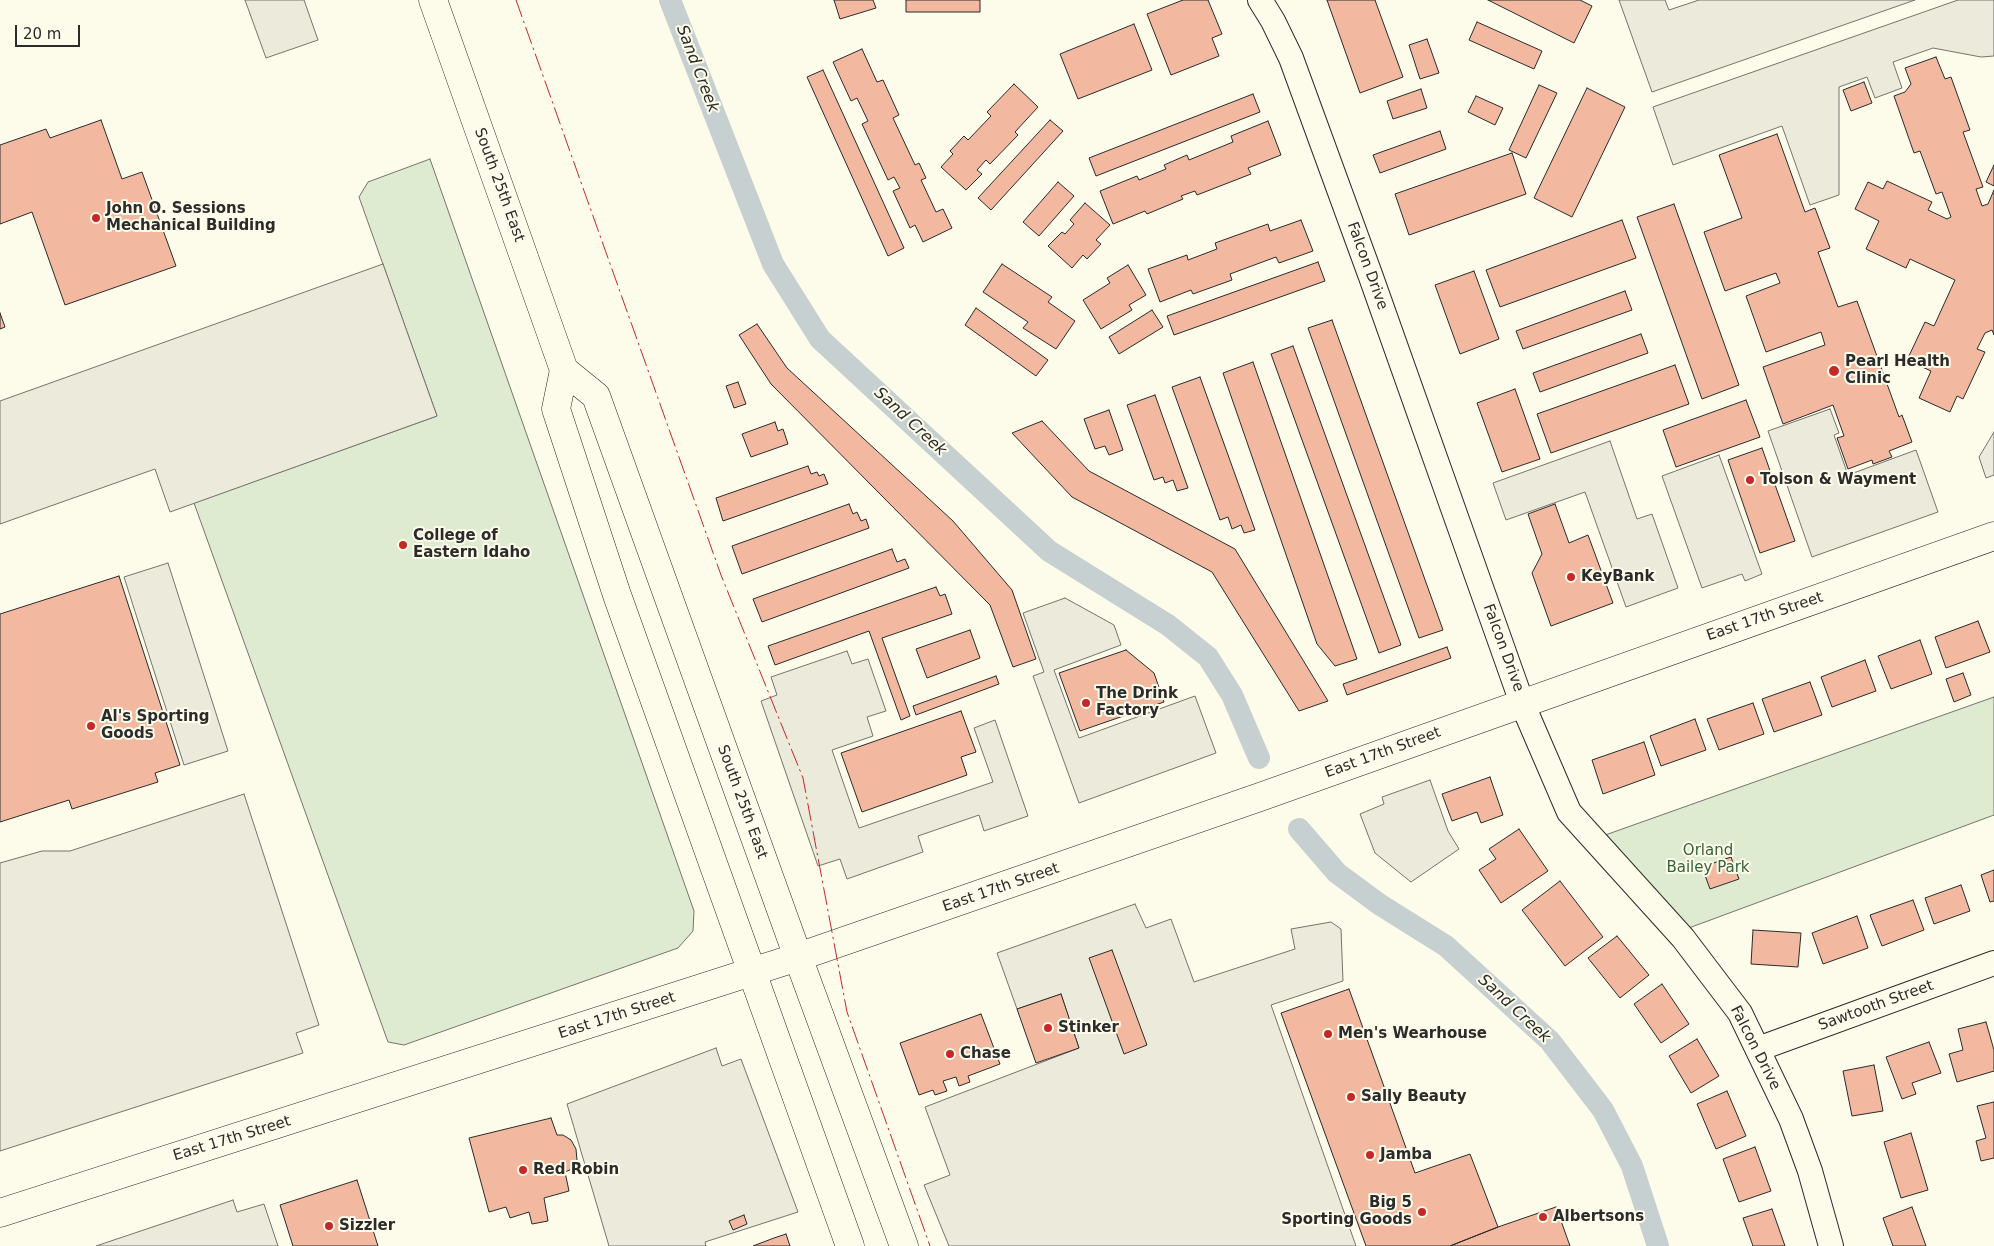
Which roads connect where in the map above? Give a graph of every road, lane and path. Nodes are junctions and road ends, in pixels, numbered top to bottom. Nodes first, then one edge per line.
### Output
1 (433, 0) edge
2 (1260, 0) edge
3 (564, 370) junction
4 (1994, 536) edge
5 (1522, 703) junction
6 (798, 958) junction
7 (1994, 963) edge
8 (752, 972) junction
9 (1758, 1049) junction
10 (0, 1213) edge
11 (850, 1246) edge
12 (904, 1246) edge
13 (1831, 1246) edge

1 - 3 main road, South 25th East
2 - 5 street, Falcon Drive
3 - 6 main road, South 25th East
3 - 8 main road
4 - 5 main road, East 17th Street
5 - 6 main road, East 17th Street
5 - 9 street, Falcon Drive
6 - 8 main road, East 17th Street
6 - 12 main road, South 25th East
7 - 9 street, Sawtooth Street
8 - 10 main road, East 17th Street
8 - 11 main road
9 - 13 street, Falcon Drive

